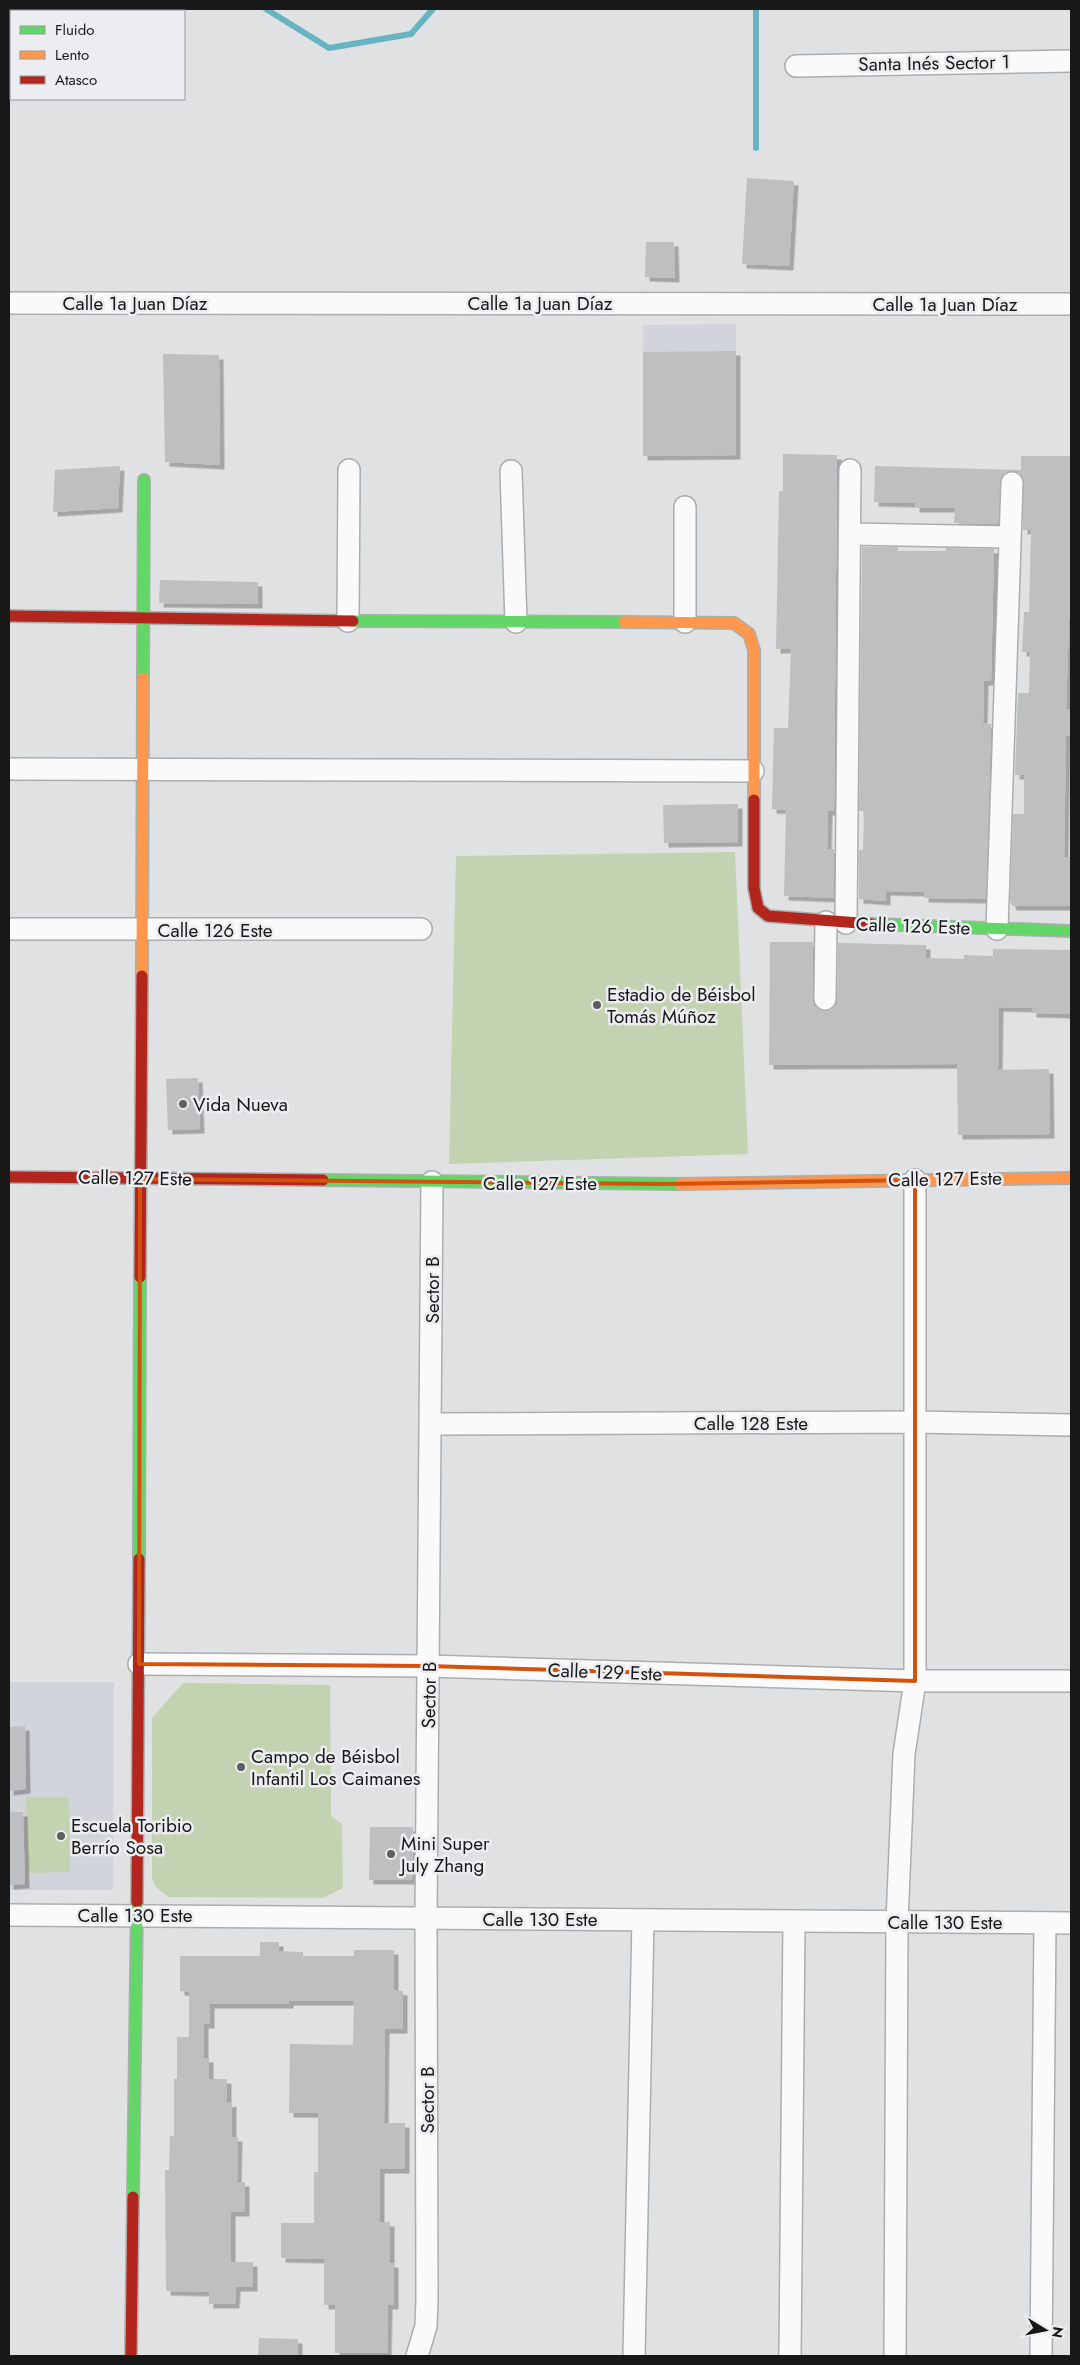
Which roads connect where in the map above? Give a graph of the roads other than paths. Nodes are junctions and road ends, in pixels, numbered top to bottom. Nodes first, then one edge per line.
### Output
1 (1071, 61) edge
2 (796, 66) dead end
3 (9, 303) edge
4 (1071, 304) edge
5 (348, 470) dead end
6 (850, 470) dead end
7 (511, 471) dead end
8 (144, 480) dead end
9 (1012, 483) dead end
10 (686, 507) dead end
11 (851, 534) junction
12 (1009, 536) junction
13 (9, 616) edge
14 (142, 619) junction
15 (348, 621) junction
16 (516, 622) junction
17 (685, 622) junction
18 (9, 769) edge
19 (144, 770) junction
20 (753, 771) junction
21 (836, 923) junction
22 (9, 929) edge
23 (421, 929) dead end
24 (144, 930) junction
25 (997, 930) junction
26 (1071, 931) edge
27 (825, 999) dead end
28 (9, 1177) edge
29 (140, 1178) junction
30 (1071, 1178) edge
31 (915, 1180) junction
32 (432, 1182) junction
33 (915, 1422) junction
34 (431, 1424) junction
35 (1071, 1425) edge
36 (139, 1664) junction
37 (429, 1666) junction
38 (915, 1681) junction
39 (1071, 1681) edge
40 (9, 1915) edge
41 (137, 1915) junction
42 (426, 1918) junction
43 (643, 1920) junction
44 (794, 1922) junction
45 (897, 1922) junction
46 (1045, 1922) junction
47 (1071, 1923) edge
48 (131, 2356) edge
49 (418, 2356) edge
50 (634, 2356) edge
51 (790, 2356) edge
52 (895, 2356) edge
53 (1041, 2356) edge

1 - 2 street, Santa Inés Sector 1
3 - 4 street, Calle 1a Juan Díaz
5 - 15 street
6 - 11 street
7 - 16 street
8 - 14 street
9 - 12 street
10 - 17 street
11 - 12 street
11 - 21 street
12 - 25 street
13 - 14 street
14 - 15 street
14 - 19 street
15 - 16 street
16 - 17 street
17 - 20 street
18 - 19 street
19 - 20 street
19 - 24 street
20 - 21 street, Calle 126 Este
21 - 25 street, Calle 126 Este
21 - 27 street
22 - 24 street, Calle 126 Este
23 - 24 street, Calle 126 Este
24 - 29 street
25 - 26 street, Calle 126 Este
28 - 29 street, Calle 127 Este
29 - 32 street, Calle 127 Este
29 - 36 street
30 - 31 street, Calle 127 Este
31 - 32 street, Calle 127 Este
31 - 33 street
32 - 34 street, Sector B
33 - 34 street, Calle 128 Este
33 - 35 street, Calle 128 Este
33 - 38 street
34 - 37 street, Sector B
36 - 37 street, Calle 129 Este
36 - 41 street
37 - 38 street, Calle 129 Este
37 - 42 street, Sector B
38 - 39 street, Calle 129 Este
38 - 45 street
40 - 41 street, Calle 130 Este
41 - 42 street, Calle 130 Este
41 - 48 street
42 - 43 street, Calle 130 Este
42 - 49 street, Sector B
43 - 44 street, Calle 130 Este
43 - 50 street
44 - 45 street, Calle 130 Este
44 - 51 street
45 - 46 street, Calle 130 Este
45 - 52 street
46 - 47 street, Calle 130 Este
46 - 53 street

